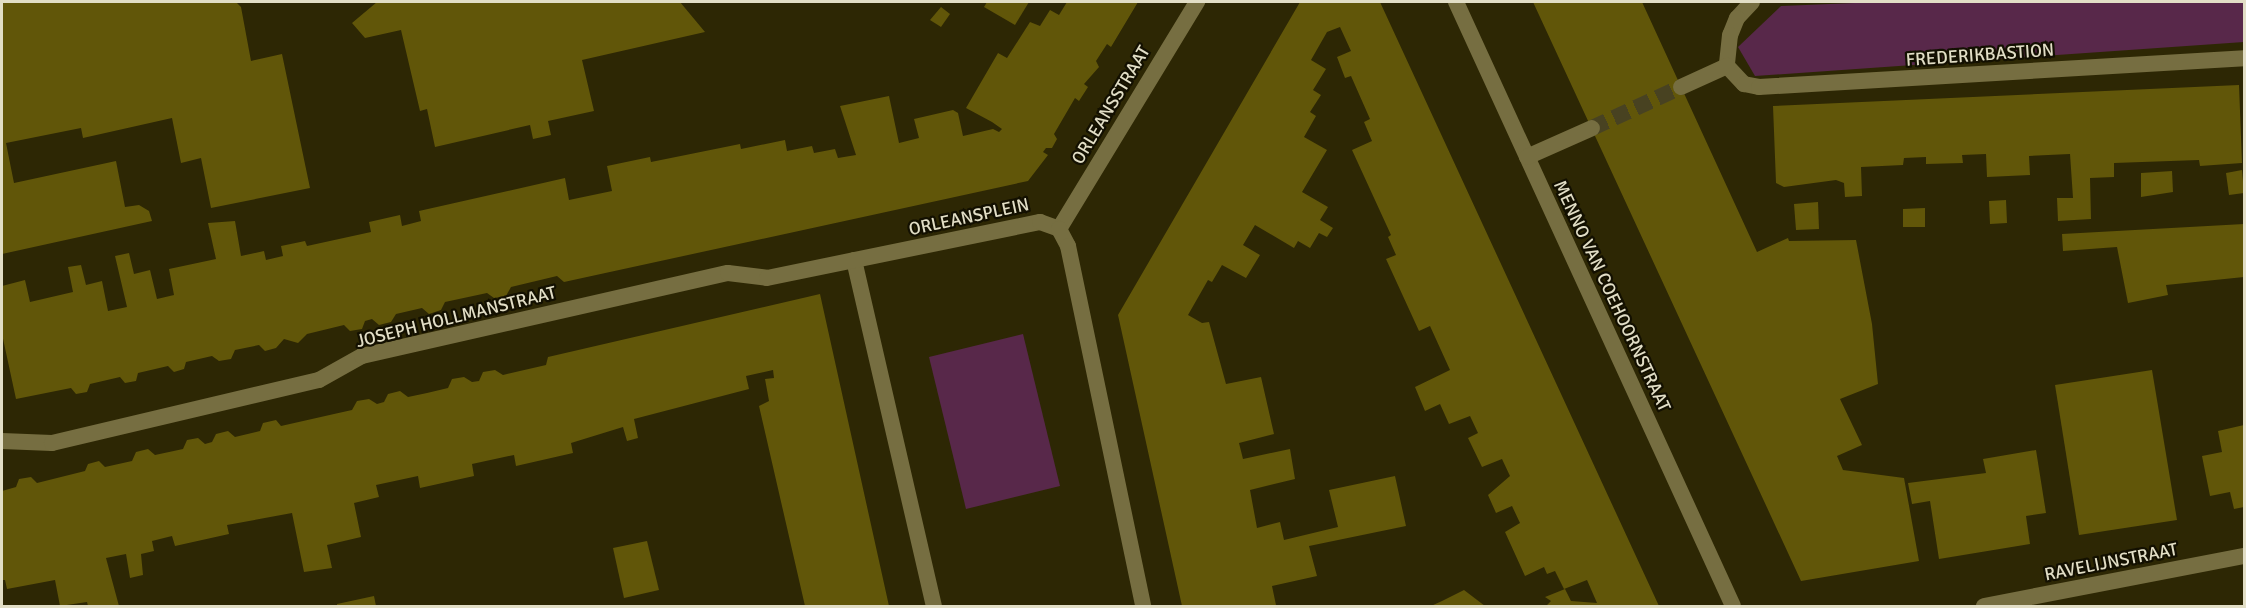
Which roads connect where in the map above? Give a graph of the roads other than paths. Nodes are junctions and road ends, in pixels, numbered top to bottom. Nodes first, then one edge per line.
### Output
1 (1197, 2) edge
2 (1456, 2) edge
3 (1752, 2) edge
4 (2244, 58) edge
5 (1727, 66) junction
6 (1681, 87) tunnel mouth
7 (1592, 128) tunnel mouth
8 (1527, 157) junction
9 (1059, 229) junction
10 (854, 260) junction
11 (2, 441) edge
12 (2244, 556) edge
13 (934, 606) edge
14 (1143, 606) edge
15 (1733, 606) edge
16 (1984, 606) edge

1 - 9 street, ORLEANSSTRAAT
2 - 8 street, MENNO VAN COEHOORNSTRAAT
3 - 5 street
4 - 5 street, FREDERIKBASTION
5 - 6 street
7 - 8 street
8 - 15 street, MENNO VAN COEHOORNSTRAAT
9 - 10 street, ORLEANSPLEIN
9 - 14 street
10 - 11 street, JOSEPH HOLLMANSTRAAT
10 - 13 street
12 - 16 street, RAVELIJNSTRAAT

